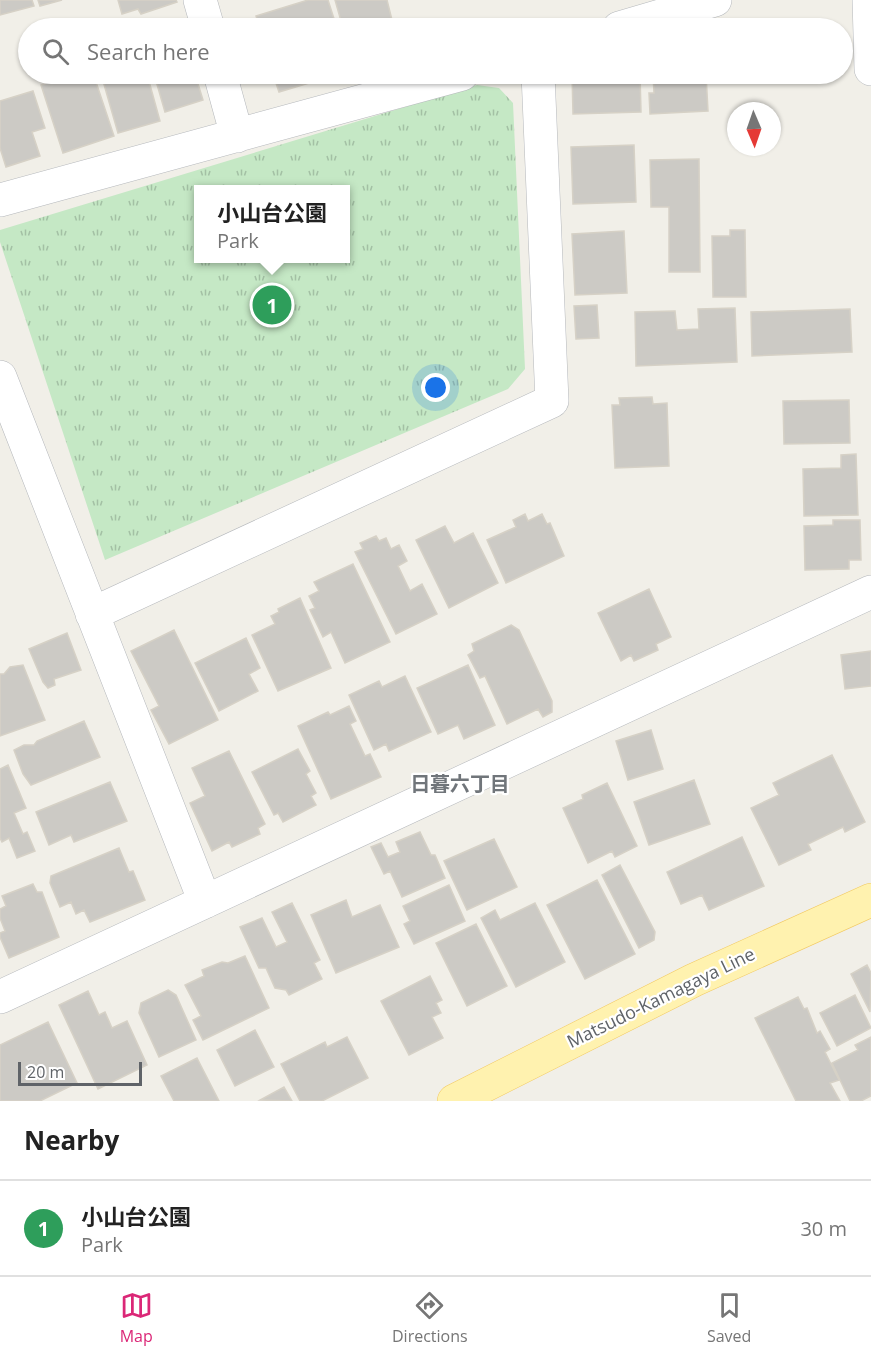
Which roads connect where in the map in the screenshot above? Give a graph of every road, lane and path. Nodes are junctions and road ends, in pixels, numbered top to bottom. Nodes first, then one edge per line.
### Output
1 (200, 0) edge
2 (715, 0) edge
3 (869, 0) edge
4 (205, 18) edge
5 (653, 18) edge
6 (871, 69) edge
7 (223, 84) edge
8 (426, 84) edge
9 (538, 84) edge
10 (237, 136) junction
11 (0, 200) edge
12 (0, 377) edge
13 (871, 592) edge
14 (92, 614) junction
15 (871, 900) edge
16 (205, 902) junction
17 (0, 997) edge
18 (454, 1101) edge

1 - 4 street
2 - 5 street
3 - 6 street
7 - 10 street
8 - 10 street
9 - 14 street
10 - 11 street
12 - 14 street
13 - 16 street
14 - 16 street
15 - 18 main road, Matsudo-Kamagaya Line
16 - 17 street

